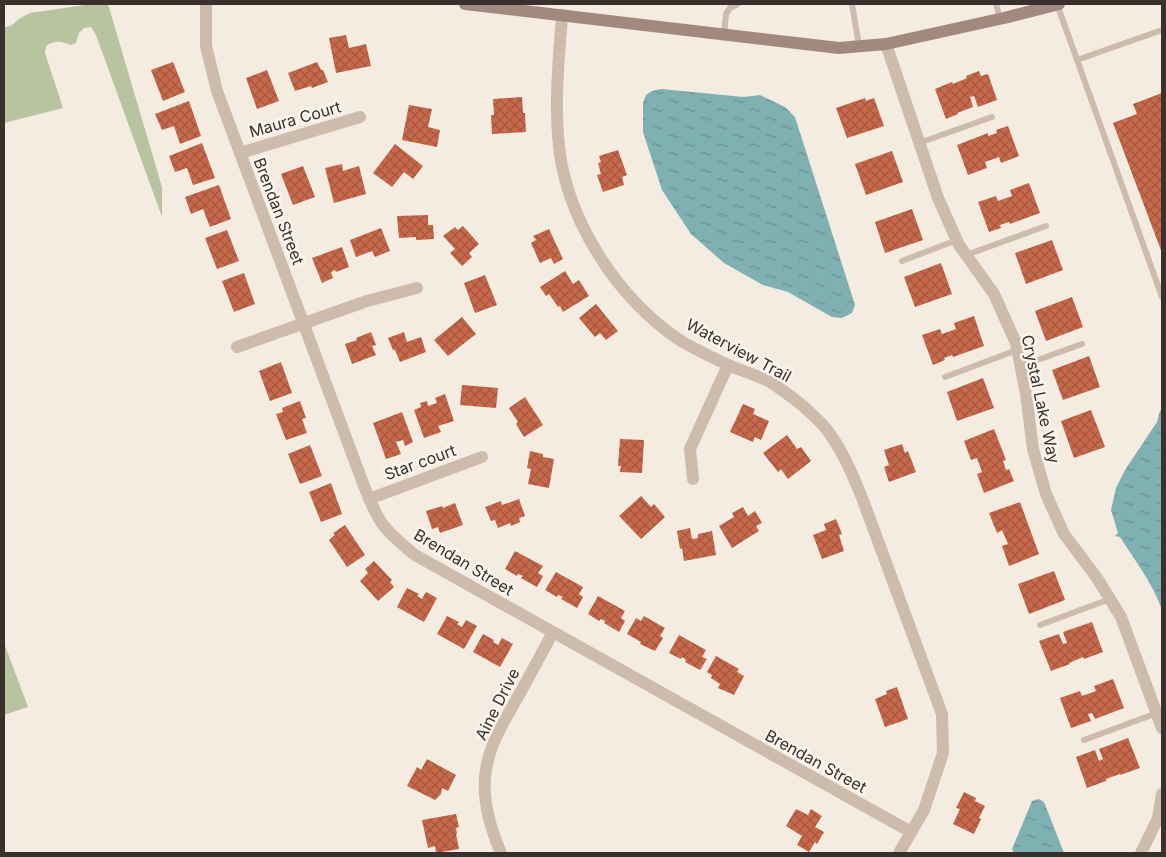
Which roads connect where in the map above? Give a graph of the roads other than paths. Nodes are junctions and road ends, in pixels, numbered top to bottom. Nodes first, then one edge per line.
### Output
1 (206, 4) edge
2 (465, 4) edge
3 (738, 4) edge
4 (852, 4) edge
5 (996, 4) edge
6 (1058, 4) edge
7 (562, 15) junction
8 (1000, 18) junction
9 (1162, 30) edge
10 (724, 35) junction
11 (886, 44) junction
12 (859, 46) junction
13 (1077, 60) junction
14 (360, 117) dead end
15 (992, 117) dead end
16 (919, 142) junction
17 (240, 152) junction
18 (1046, 226) dead end
19 (957, 240) junction
20 (966, 255) junction
21 (902, 261) dead end
22 (418, 288) dead end
23 (1162, 297) edge
24 (304, 322) junction
25 (1082, 344) dead end
26 (237, 347) dead end
27 (1017, 350) junction
28 (728, 365) junction
29 (1020, 366) junction
30 (945, 377) dead end
31 (482, 457) dead end
32 (693, 479) dead end
33 (369, 499) junction
34 (1110, 599) junction
35 (1040, 625) dead end
36 (554, 632) junction
37 (1156, 713) junction
38 (1162, 728) edge
39 (1084, 740) dead end
40 (1162, 794) edge
41 (911, 832) junction
42 (501, 853) edge
43 (899, 853) edge
44 (1141, 853) edge

1 - 17 street, Brendan Street
2 - 7 street
3 - 10 lane
4 - 12 lane
5 - 8 lane
6 - 8 street
6 - 13 lane
7 - 10 street
7 - 28 street, Waterview Trail
8 - 11 street
9 - 13 lane
10 - 12 street
11 - 12 street
11 - 16 street, Crystal Lake Way
13 - 23 lane
14 - 17 street, Maura Court
15 - 16 lane
16 - 19 street, Crystal Lake Way
17 - 24 street, Brendan Street
18 - 20 lane
19 - 20 street, Crystal Lake Way
19 - 21 lane
20 - 27 street, Crystal Lake Way
22 - 24 street
24 - 26 street
24 - 33 street, Brendan Street
25 - 29 lane
27 - 29 street, Crystal Lake Way
27 - 30 lane
28 - 32 street
28 - 41 street, Waterview Trail
29 - 34 street, Crystal Lake Way
31 - 33 street, Star court
33 - 36 street, Brendan Street
34 - 35 lane
34 - 37 street, Crystal Lake Way
36 - 41 street, Brendan Street
36 - 42 street, Aine Drive
37 - 38 street, Crystal Lake Way
37 - 39 lane
40 - 44 street
41 - 43 street, Waterview Trail

